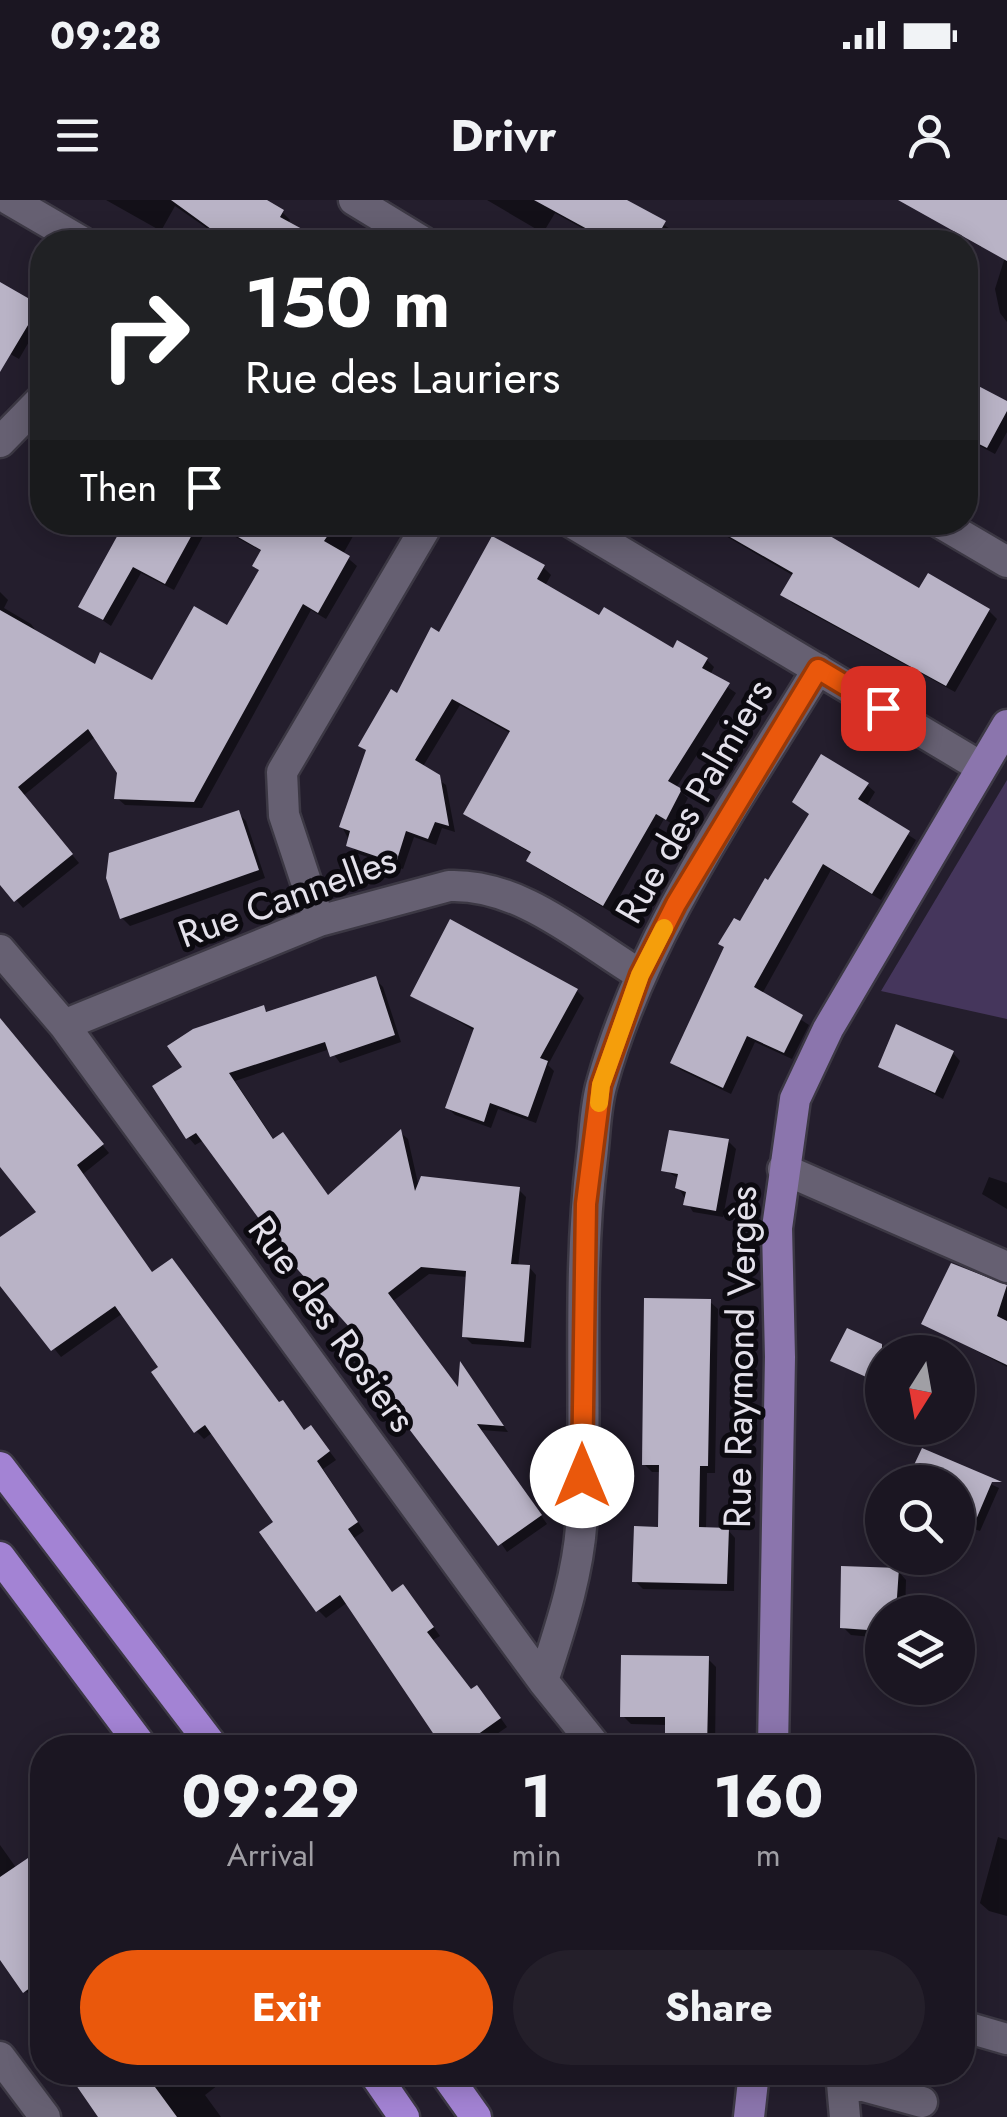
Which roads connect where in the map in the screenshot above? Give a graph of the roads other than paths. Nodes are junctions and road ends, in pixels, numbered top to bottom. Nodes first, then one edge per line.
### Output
1 (10, 200) edge
2 (354, 200) edge
3 (61, 230) edge
4 (403, 230) edge
5 (30, 411) edge
6 (0, 442) edge
7 (421, 535) edge
8 (593, 535) edge
9 (961, 535) edge
10 (1007, 562) edge
11 (818, 669) junction
12 (1007, 724) edge
13 (981, 767) junction
14 (319, 920) junction
15 (0, 950) edge
16 (640, 975) junction
17 (64, 1025) junction
18 (783, 1169) junction
19 (1007, 1268) edge
20 (0, 1467) edge
21 (0, 1556) edge
22 (543, 1681) junction
23 (133, 1735) edge
24 (204, 1735) edge
25 (587, 1735) edge
26 (773, 1735) edge
27 (975, 2030) edge
28 (1007, 2039) edge
29 (0, 2057) edge
30 (382, 2085) edge
31 (453, 2085) edge
32 (753, 2085) edge
33 (842, 2085) edge
34 (869, 2085) edge
35 (922, 2102) dead end
36 (46, 2117) edge
37 (404, 2117) edge
38 (476, 2117) edge
39 (749, 2117) edge
40 (845, 2117) edge

1 - 3 street
2 - 4 street
5 - 6 street
7 - 14 street
8 - 11 street
9 - 10 street
11 - 13 street
11 - 16 street, Rue des Palmiers
12 - 13 main road, Rue Raymond Vergès
13 - 18 main road, Rue Raymond Vergès
14 - 16 street, Rue Cannelles
14 - 17 street, Rue Cannelles
15 - 17 street, Rue des Rosiers
16 - 22 street, Rue des Palmiers
17 - 22 street, Rue des Rosiers
18 - 19 street
18 - 26 main road, Rue Raymond Vergès
20 - 24 highway
21 - 23 highway
22 - 25 street, Rue des Rosiers
27 - 28 street
29 - 36 street
30 - 37 highway
31 - 38 highway
32 - 39 main road
33 - 40 street
34 - 35 street

